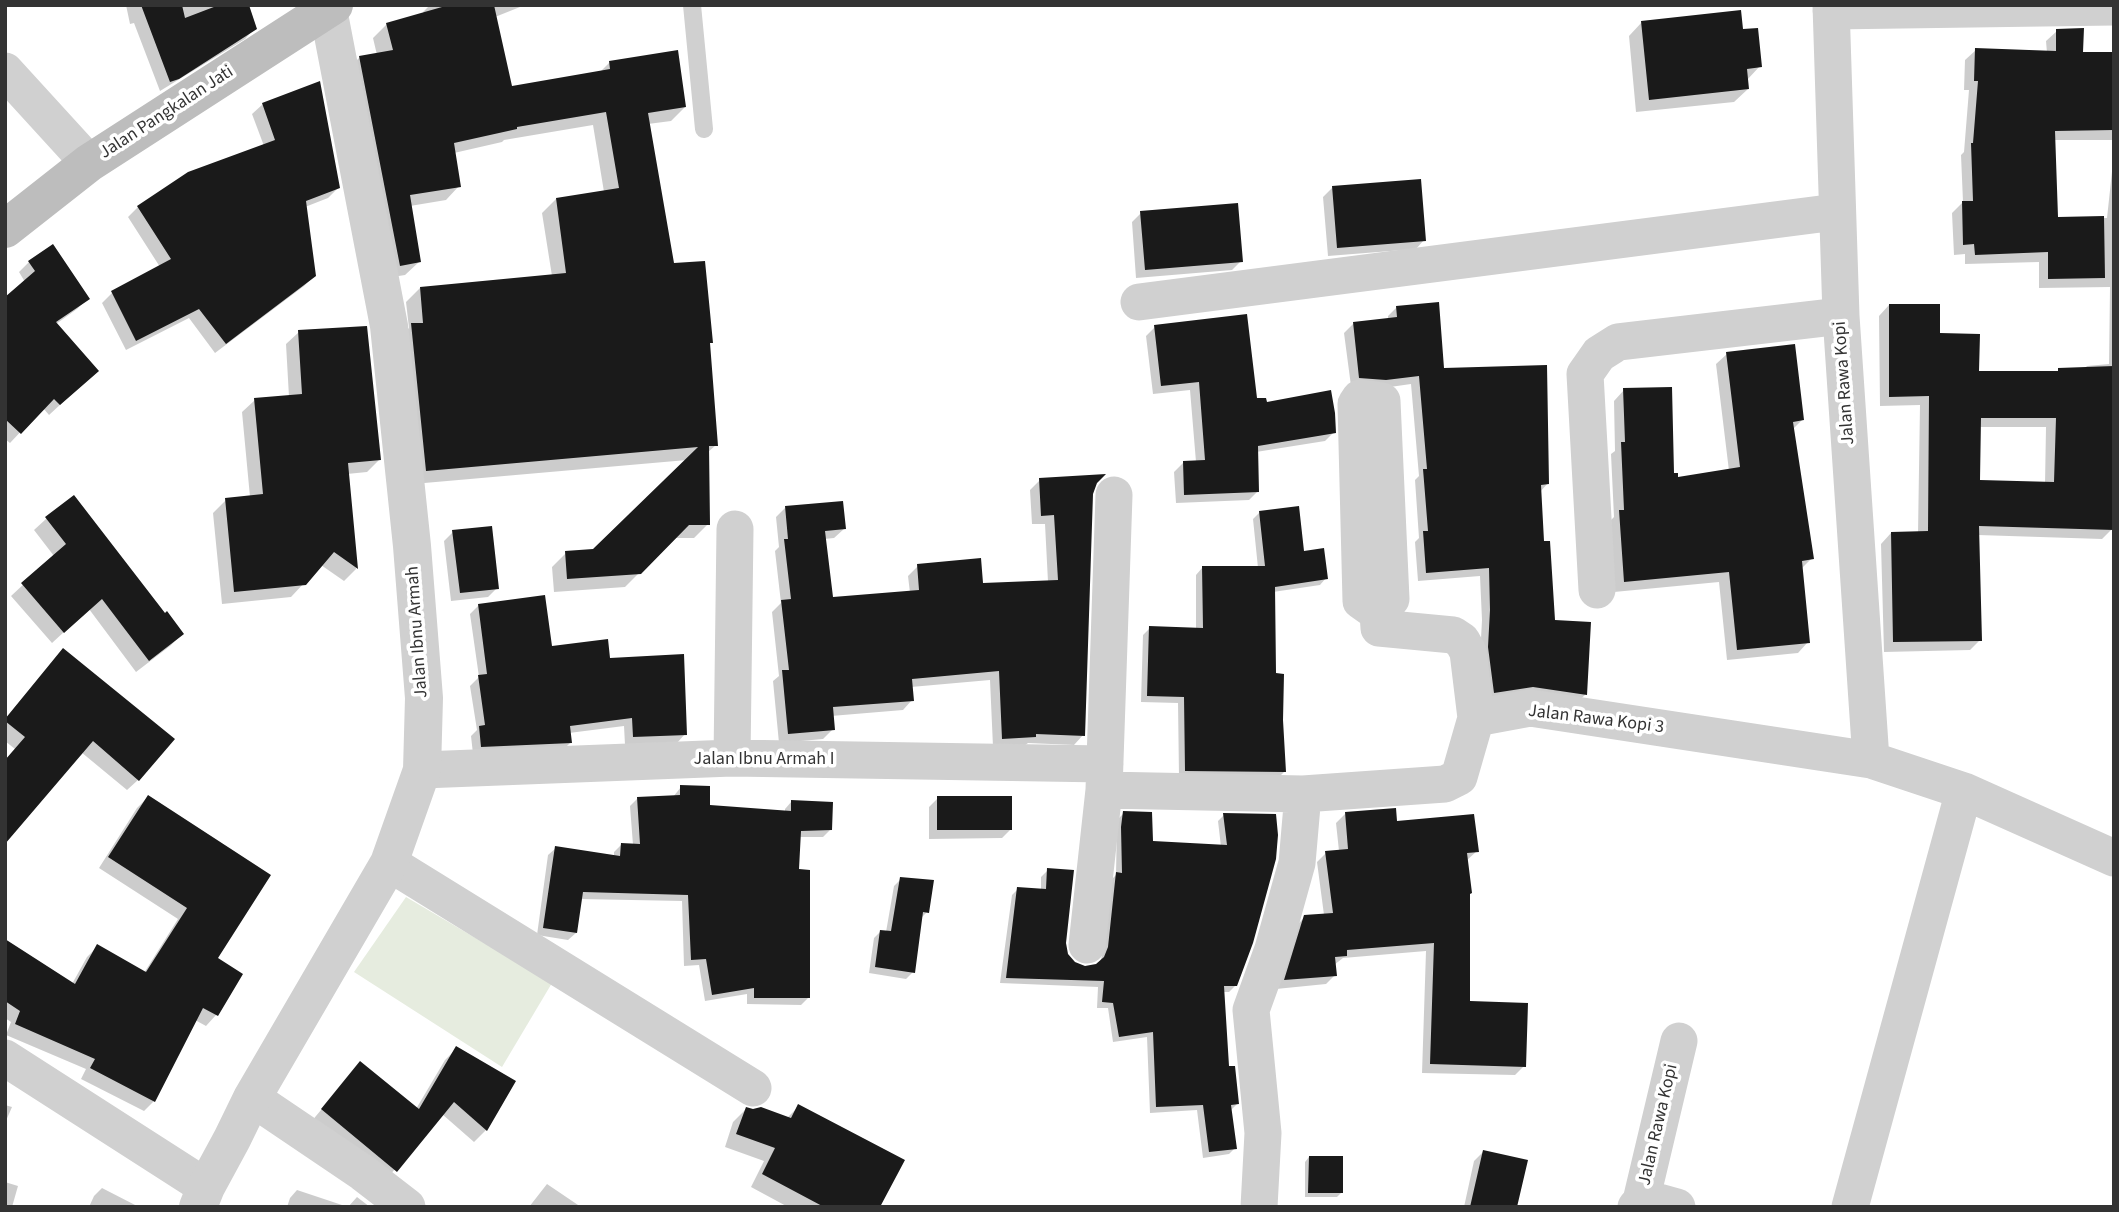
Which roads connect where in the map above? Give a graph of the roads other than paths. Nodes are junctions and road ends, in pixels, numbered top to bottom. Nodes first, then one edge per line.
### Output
1 (692, 5) edge
2 (331, 7) edge
3 (2114, 7) edge
4 (1831, 8) edge
5 (5, 71) edge
6 (704, 129) dead end
7 (89, 163) junction
8 (1836, 212) junction
9 (5, 229) edge
10 (1139, 302) dead end
11 (1841, 316) junction
12 (1114, 495) dead end
13 (735, 529) dead end
14 (1597, 590) dead end
15 (1378, 613) junction
16 (1476, 718) junction
17 (732, 758) junction
18 (1871, 760) junction
19 (422, 770) junction
20 (1105, 777) junction
21 (1964, 791) junction
22 (1303, 794) junction
23 (2114, 858) edge
24 (389, 863) junction
25 (1087, 946) dead end
26 (1679, 1041) dead end
27 (5, 1058) edge
28 (753, 1088) dead end
29 (251, 1098) junction
30 (202, 1197) edge
31 (1639, 1204) edge
32 (1268, 1205) edge
33 (407, 1207) edge
34 (1677, 1207) edge
35 (1850, 1207) edge

1 - 6 lane
2 - 7 main road, Jalan Pangkalan Jati
2 - 19 street, Jalan Ibnu Armah
3 - 4 street
4 - 8 street, Jalan Rawa Kopi
5 - 7 street
7 - 9 main road, Jalan Pangkalan Jati
8 - 10 street
8 - 11 street, Jalan Rawa Kopi
11 - 14 street
11 - 18 street, Jalan Rawa Kopi
12 - 20 street
13 - 17 street
15 - 15 street
15 - 16 street
16 - 18 street, Jalan Rawa Kopi 3
16 - 22 street
17 - 19 street, Jalan Ibnu Armah I
17 - 20 street, Jalan Ibnu Armah I
18 - 21 street, Jalan Rawa Kopi 3
19 - 24 street, Jalan Ibnu Armah
20 - 22 street
20 - 25 street
21 - 23 street, Jalan Rawa Kopi 3
21 - 35 street
22 - 32 street
24 - 28 street
24 - 29 street, Jalan Ibnu Armah
26 - 31 street, Jalan Rawa Kopi
27 - 30 street
29 - 30 street, Jalan Ibnu Armah
29 - 33 street
31 - 34 street

